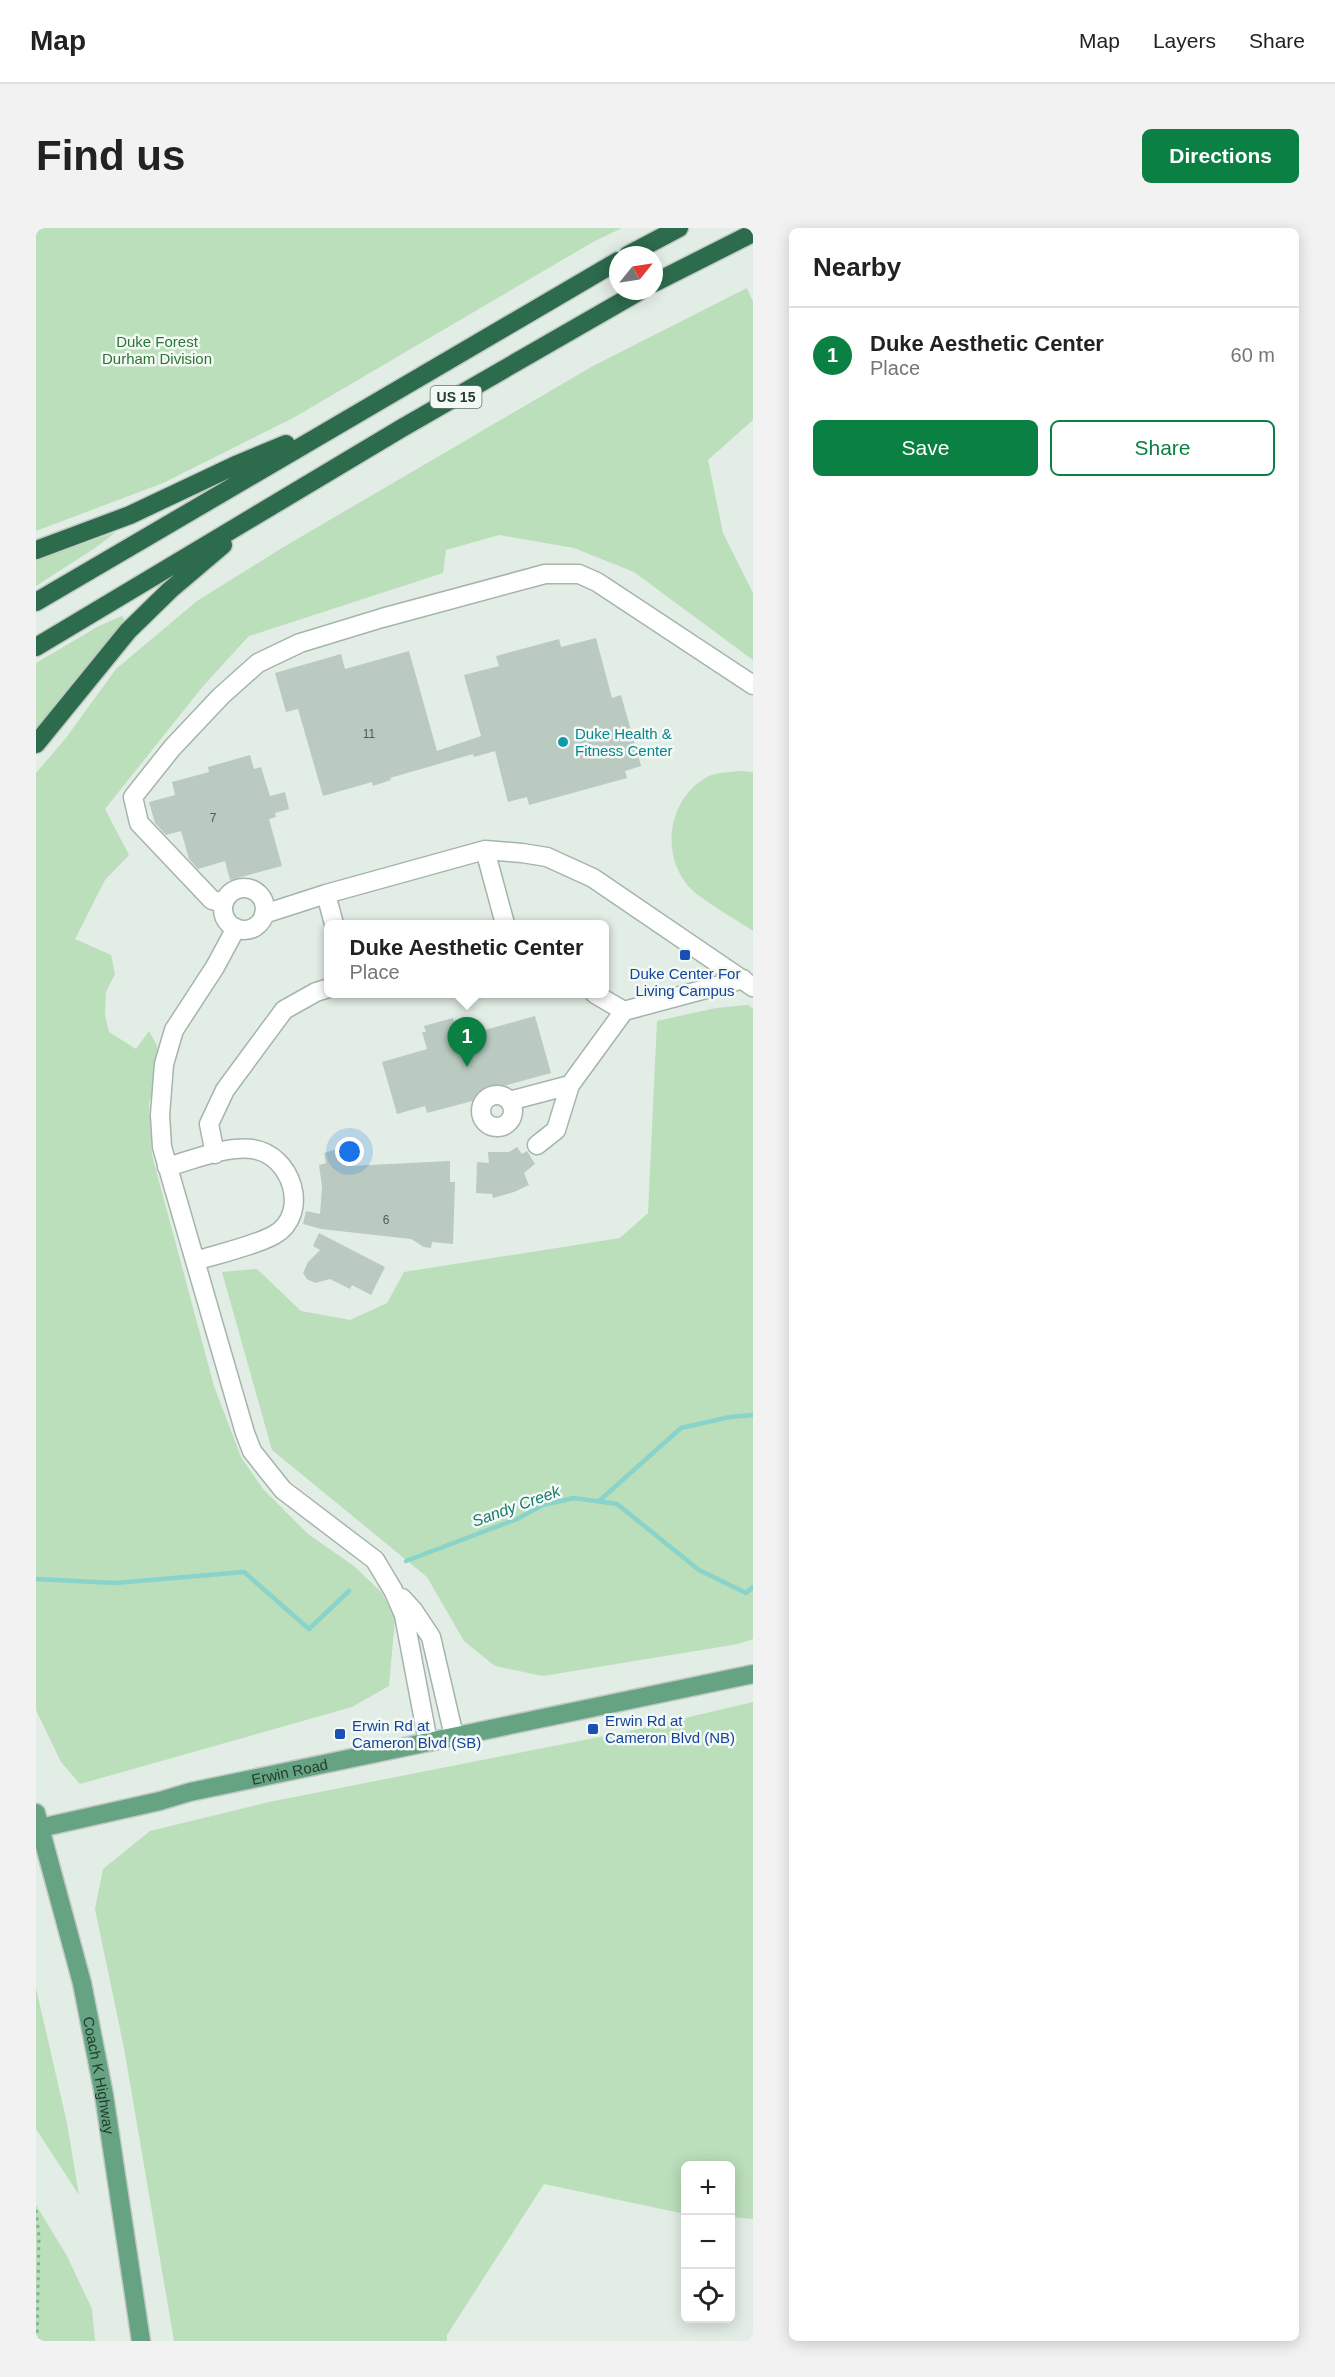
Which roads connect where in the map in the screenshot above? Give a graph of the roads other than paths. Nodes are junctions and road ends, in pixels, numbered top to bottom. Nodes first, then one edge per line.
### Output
1 (679, 228) edge
2 (753, 233) edge
3 (645, 246) edge
4 (609, 266) edge
5 (663, 278) edge
6 (624, 300) edge
7 (346, 419) junction
8 (273, 505) junction
9 (36, 550) edge
10 (36, 602) edge
11 (36, 647) edge
12 (753, 685) edge
13 (36, 744) edge
14 (485, 850) junction
15 (326, 894) junction
16 (224, 903) junction
17 (264, 914) junction
18 (333, 920) edge
19 (504, 920) edge
20 (236, 928) junction
21 (748, 983) edge
22 (324, 990) edge
23 (604, 998) edge
24 (624, 1011) junction
25 (568, 1092) junction
26 (511, 1106) dead end
27 (537, 1145) dead end
28 (215, 1154) junction
29 (167, 1167) junction
30 (195, 1261) junction
31 (393, 1590) junction
32 (753, 1674) edge
33 (454, 1737) junction
34 (428, 1743) junction
35 (38, 1821) edge
36 (141, 2341) edge

1 - 3 highway
2 - 5 highway
4 - 7 highway, US 15
6 - 8 highway, US 15
7 - 9 highway
7 - 10 highway, US 15
8 - 11 highway, US 15
8 - 13 highway
12 - 16 lane
14 - 15 lane
14 - 19 lane
14 - 21 lane
15 - 17 lane
15 - 18 lane
16 - 17 lane
16 - 20 lane
17 - 20 lane
20 - 29 lane
21 - 24 lane
22 - 28 lane
23 - 24 lane
24 - 25 lane
25 - 26 lane
25 - 27 lane
28 - 29 lane
28 - 30 lane
29 - 30 lane
30 - 31 lane
31 - 33 lane
31 - 34 lane
32 - 33 main road, Erwin Road
33 - 34 main road, Erwin Road
34 - 35 main road, Erwin Road
35 - 36 main road, Coach K Highway

